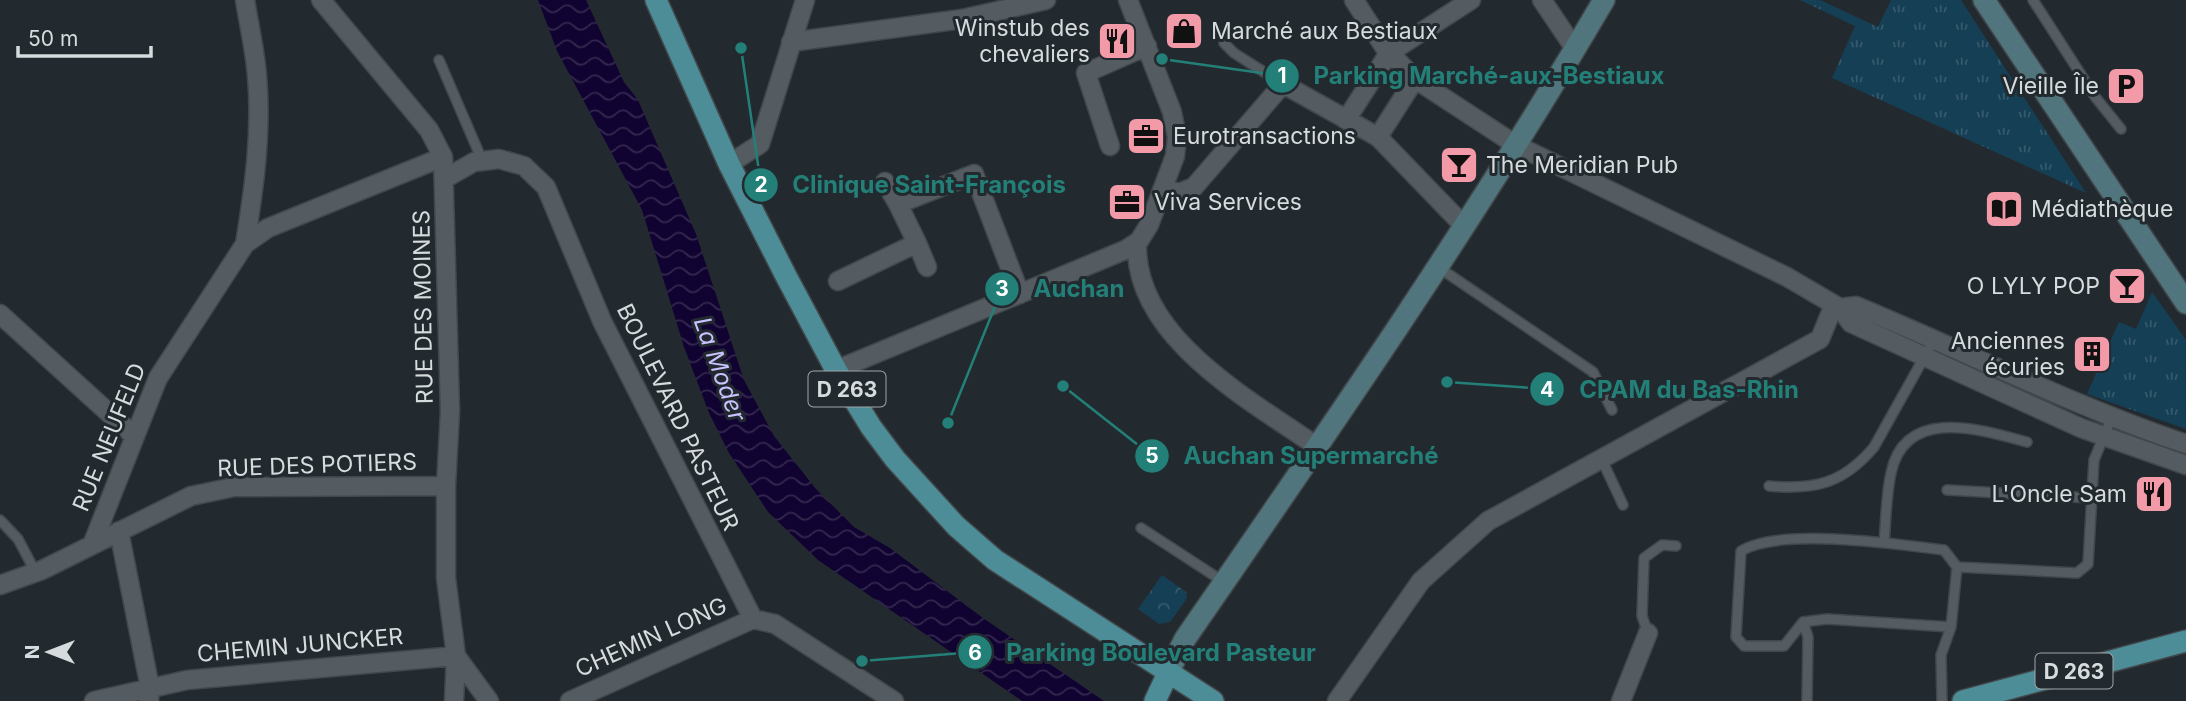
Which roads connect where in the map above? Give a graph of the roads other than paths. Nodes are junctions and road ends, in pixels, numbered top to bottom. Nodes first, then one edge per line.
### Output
1 (245, 0) edge
2 (321, 0) edge
3 (656, 0) edge
4 (805, 0) edge
5 (1046, 0) edge
6 (1128, 0) edge
7 (1354, 0) edge
8 (1471, 0) edge
9 (1542, 0) edge
10 (1604, 0) edge
11 (1984, 0) edge
12 (2033, 0) edge
13 (792, 42) junction
14 (1224, 43) dead end
15 (1147, 46) junction
16 (1575, 49) junction
17 (1389, 53) junction
18 (439, 61) dead end
19 (1415, 79) junction
20 (1283, 84) junction
21 (1346, 120) junction
22 (2121, 129) dead end
23 (1378, 137) junction
24 (1516, 145) junction
25 (1110, 146) dead end
26 (443, 157) junction
27 (482, 160) junction
28 (729, 164) junction
29 (446, 178) junction
30 (885, 182) dead end
31 (1164, 189) junction
32 (898, 204) junction
33 (1465, 227) junction
34 (917, 243) junction
35 (245, 244) junction
36 (1137, 244) junction
37 (927, 267) dead end
38 (1438, 267) junction
39 (838, 281) dead end
40 (1020, 294) junction
41 (2186, 303) edge
42 (1837, 306) junction
43 (0, 314) edge
44 (1934, 338) junction
45 (1926, 356) junction
46 (836, 370) junction
47 (1612, 410) dead end
48 (2111, 419) junction
49 (133, 435) junction
50 (2104, 436) junction
51 (2027, 442) dead end
52 (2186, 444) edge
53 (1319, 448) junction
54 (1601, 460) junction
55 (2186, 465) edge
56 (446, 486) junction
57 (1769, 486) dead end
58 (1947, 490) dead end
59 (2092, 498) junction
60 (1623, 505) dead end
61 (0, 520) edge
62 (1141, 528) dead end
63 (119, 531) junction
64 (1884, 543) junction
65 (92, 545) junction
66 (1676, 546) dead end
67 (1956, 567) junction
68 (36, 573) junction
69 (1224, 582) junction
70 (0, 585) edge
71 (753, 619) junction
72 (1803, 622) junction
73 (1951, 627) junction
74 (1648, 633) joint
75 (2186, 641) edge
76 (456, 656) junction
77 (1168, 673) junction
78 (149, 694) edge
79 (1206, 698) edge
80 (94, 701) edge
81 (454, 701) edge
82 (489, 701) edge
83 (570, 701) edge
84 (894, 701) edge
85 (1155, 701) edge
86 (1336, 701) edge
87 (1621, 701) edge
88 (1807, 701) edge
89 (1942, 701) edge
90 (1963, 701) edge

1 - 35 street, RUE NEUFELD
2 - 26 street, RUE DES MOINES
3 - 28 main road, D 263
4 - 13 street
5 - 13 street
6 - 15 street
7 - 17 street
8 - 17 street
9 - 16 street
10 - 16 street
11 - 41 street
12 - 22 lane
13 - 28 street
14 - 20 lane
15 - 25 street
15 - 31 street
16 - 24 street
17 - 19 street
17 - 21 street
18 - 27 lane
19 - 23 street
19 - 24 street
20 - 21 street
20 - 31 street
21 - 23 street
23 - 33 street
24 - 33 street
24 - 42 street
26 - 29 street, RUE DES MOINES
26 - 35 street, RUE NEUFELD
27 - 29 street
27 - 71 street, BOULEVARD PASTEUR
28 - 46 main road, D 263
29 - 56 street, RUE DES MOINES
30 - 32 street
31 - 36 street
32 - 34 street
32 - 40 street
33 - 38 street
34 - 37 street
34 - 39 street
35 - 49 street, RUE NEUFELD
36 - 40 street
36 - 53 street
38 - 47 lane
38 - 53 street
40 - 46 street
42 - 44 street
42 - 45 street
42 - 54 street
43 - 49 street
44 - 45 lane
44 - 48 street
45 - 50 street
45 - 57 lane
46 - 77 main road, D 263
48 - 50 lane
48 - 52 street
49 - 65 street, RUE NEUFELD
50 - 55 street
50 - 59 lane
51 - 64 lane
53 - 69 street
54 - 60 lane
54 - 86 street
56 - 63 street, RUE DES POTIERS
56 - 76 street, RUE DES MOINES
58 - 59 lane
59 - 67 lane
61 - 68 lane
62 - 69 lane
63 - 65 street, RUE DES POTIERS
63 - 78 street
64 - 67 lane
64 - 72 lane
65 - 68 street, RUE DES POTIERS
66 - 74 lane
67 - 73 lane
68 - 70 street, RUE DES POTIERS
69 - 77 street
71 - 83 street, CHEMIN LONG
71 - 84 street
72 - 73 lane
72 - 88 lane
73 - 89 lane
74 - 87 street
75 - 90 main road, D 263
76 - 78 street, CHEMIN JUNCKER
76 - 81 street, RUE DES MOINES
76 - 82 street, RUE DES MOINES
77 - 79 main road
77 - 85 main road
78 - 80 street, CHEMIN JUNCKER

